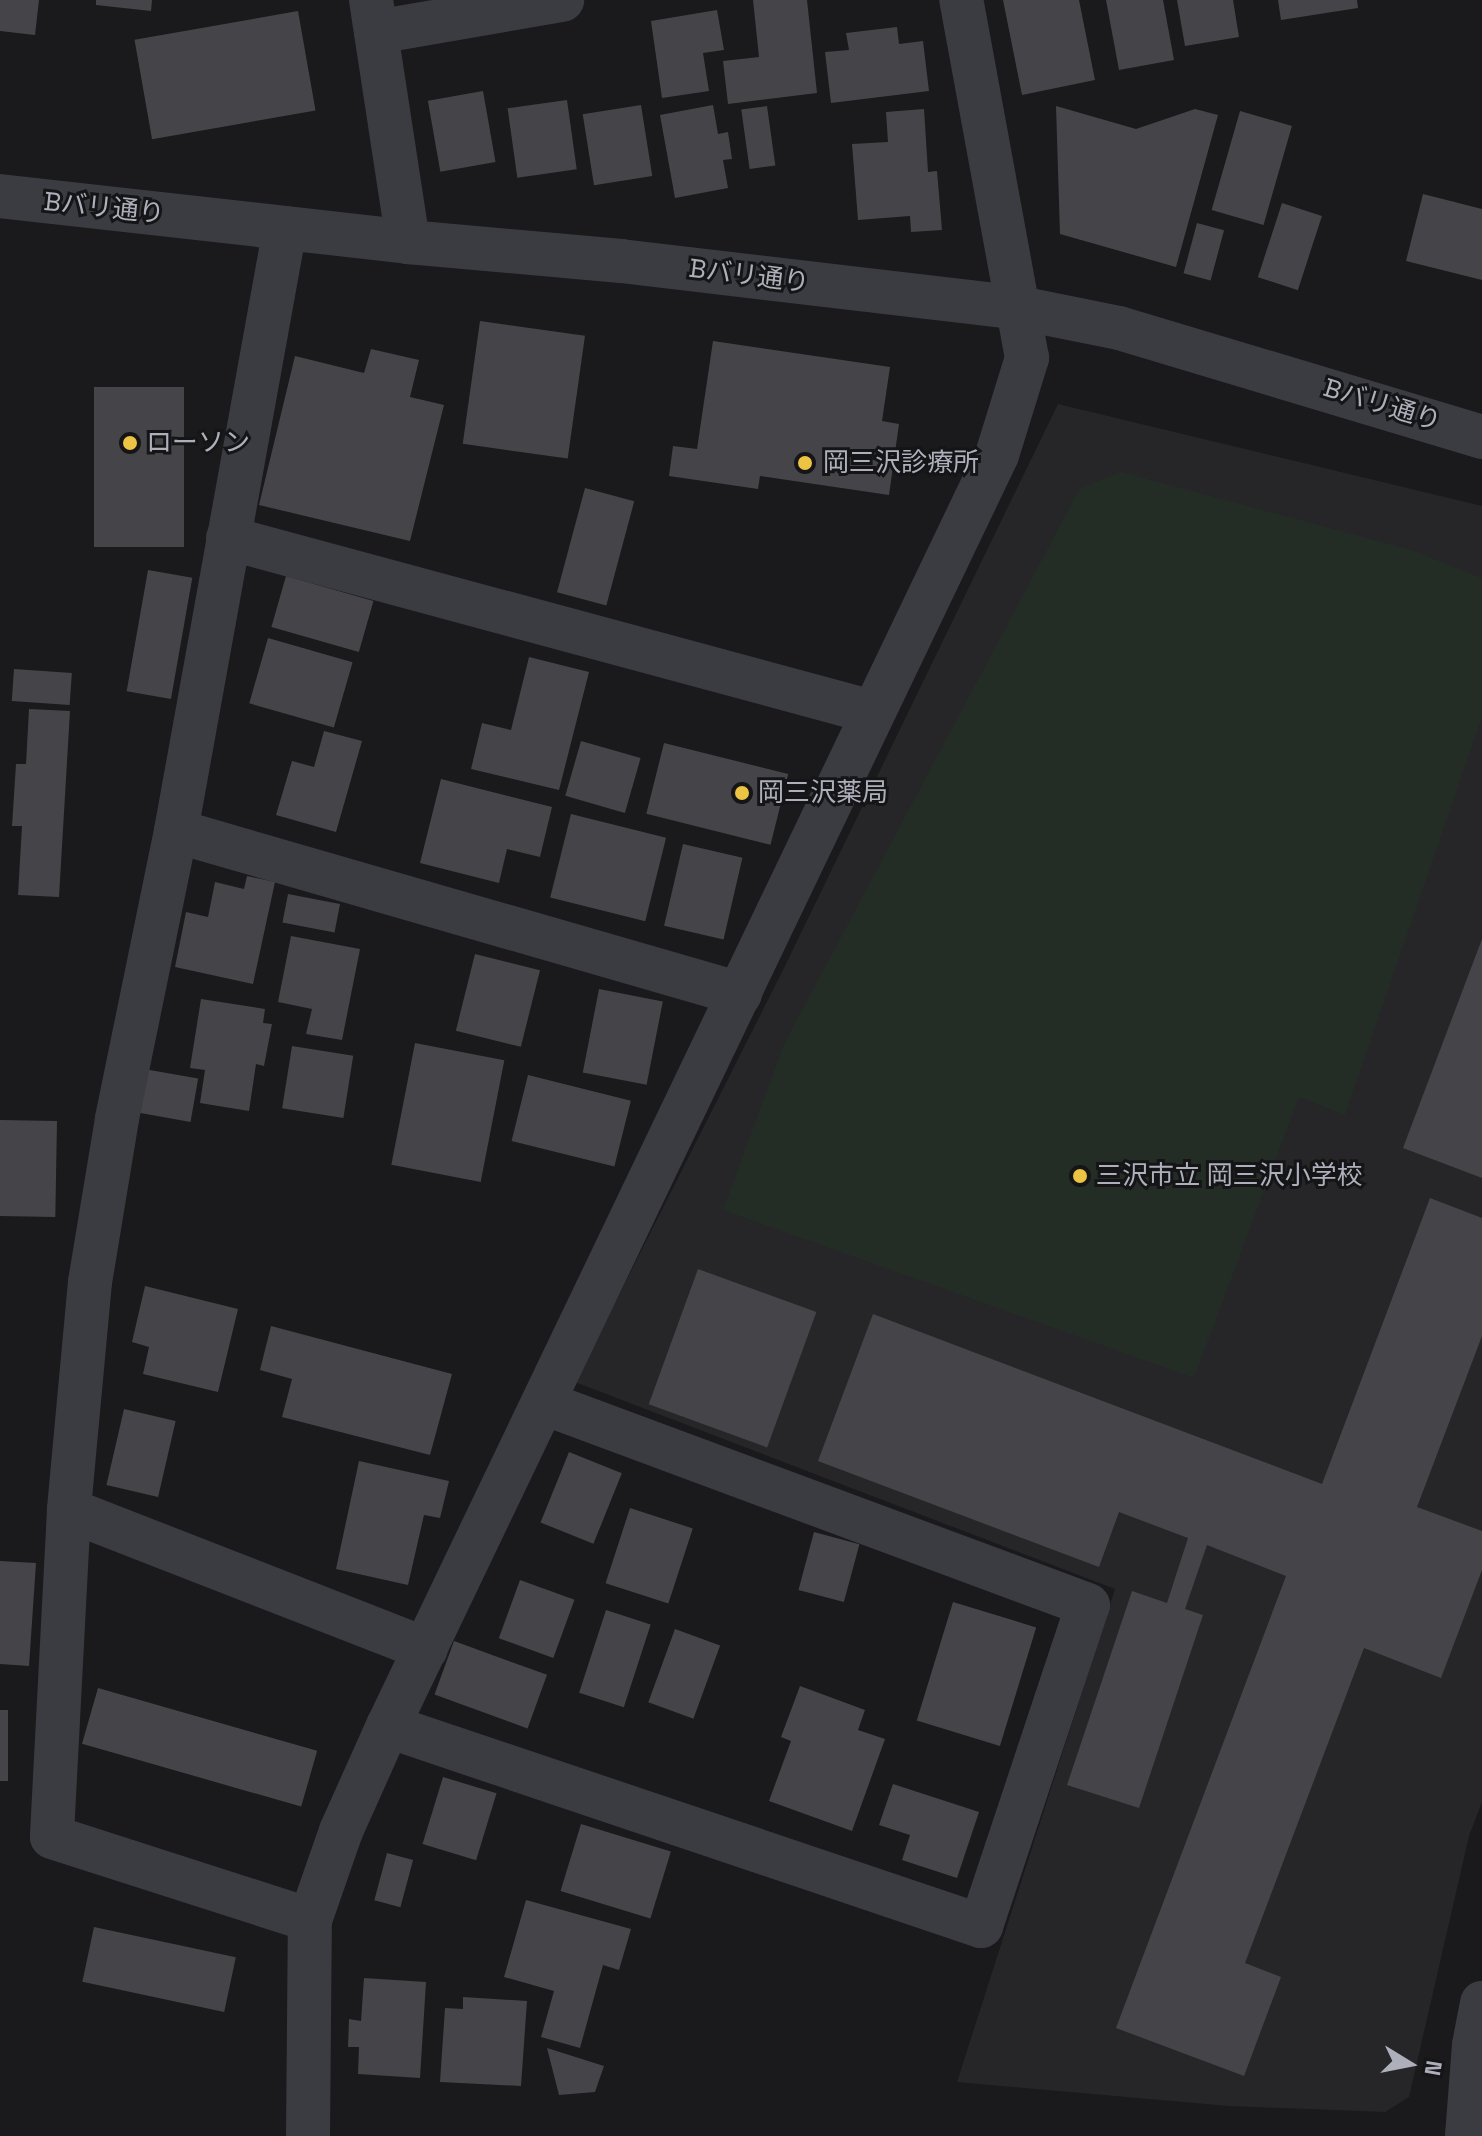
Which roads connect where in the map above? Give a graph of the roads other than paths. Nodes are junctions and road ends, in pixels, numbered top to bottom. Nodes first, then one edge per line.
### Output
1 (562, 0) edge
2 (961, 0) edge
3 (374, 16) edge
4 (0, 196) edge
5 (285, 228) junction
6 (408, 242) junction
7 (1020, 308) junction
8 (1482, 437) edge
9 (228, 538) junction
10 (872, 712) junction
11 (176, 831) junction
12 (740, 994) junction
13 (544, 1403) junction
14 (69, 1510) junction
15 (426, 1649) junction
16 (388, 1726) junction
17 (310, 1920) junction
18 (1482, 2003) edge
19 (1473, 2122) edge
20 (308, 2136) edge

1 - 3 street
2 - 7 street
3 - 6 street
4 - 5 street, Bバリ通り
5 - 6 street, Bバリ通り
5 - 9 street
6 - 7 street, Bバリ通り
7 - 8 street, Bバリ通り
7 - 10 street
9 - 10 street
9 - 11 street
10 - 12 street
11 - 12 street
11 - 14 street
12 - 13 street
13 - 15 street
13 - 16 street
14 - 15 street
14 - 17 street
15 - 16 street
16 - 17 street
17 - 20 street
18 - 19 street

